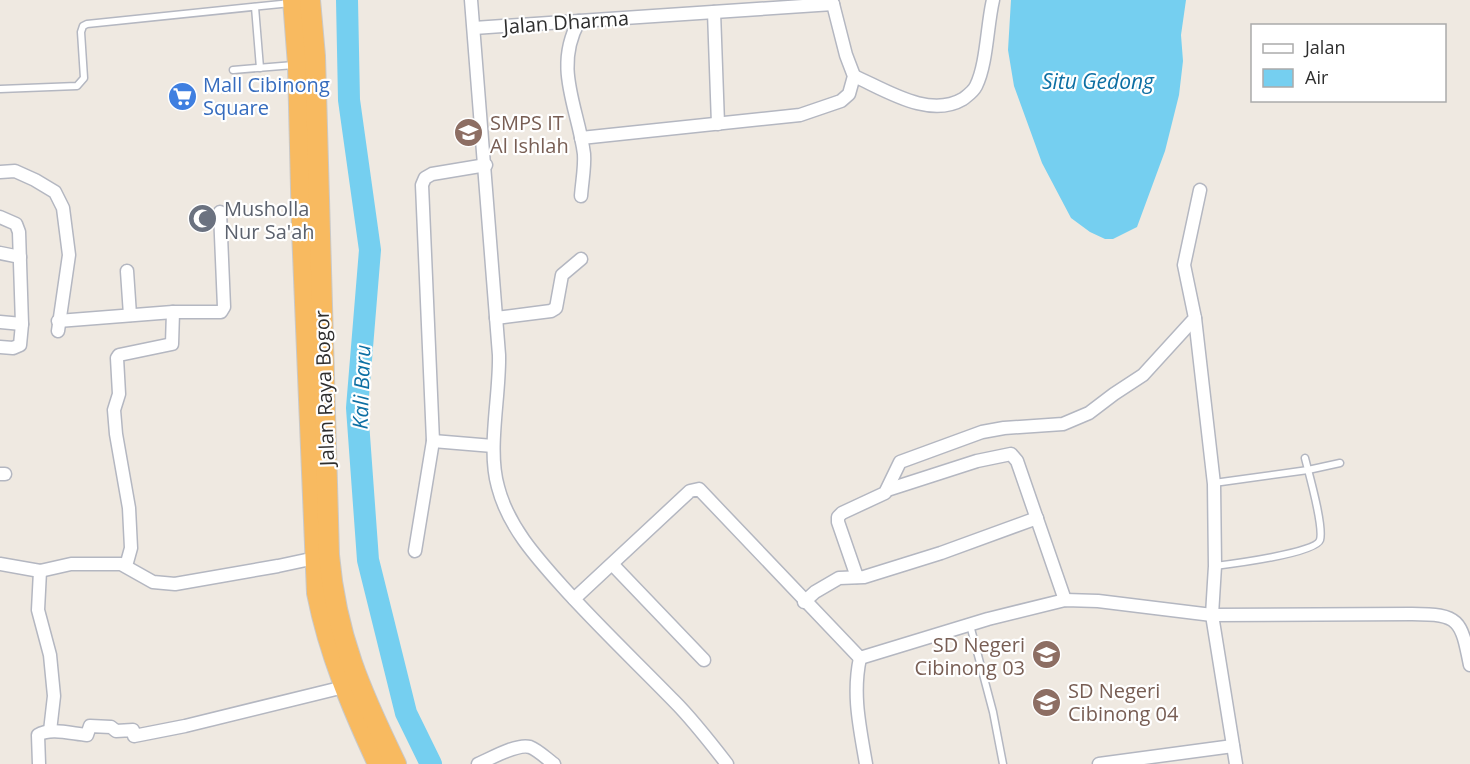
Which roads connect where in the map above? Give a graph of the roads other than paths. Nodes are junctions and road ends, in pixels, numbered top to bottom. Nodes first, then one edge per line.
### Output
1 (471, 0) edge
2 (993, 0) edge
3 (298, 1) edge
4 (834, 2) edge
5 (255, 7) junction
6 (714, 12) junction
7 (579, 21) junction
8 (474, 28) junction
9 (297, 65) junction
10 (260, 68) junction
11 (233, 70) dead end
12 (854, 76) junction
13 (0, 89) edge
14 (718, 124) junction
15 (581, 138) junction
16 (486, 165) junction
17 (0, 172) edge
18 (1200, 190) dead end
19 (581, 196) dead end
20 (220, 212) dead end
21 (0, 217) edge
22 (311, 229) junction
23 (0, 253) edge
24 (20, 257) junction
25 (581, 259) dead end
26 (127, 271) dead end
27 (173, 312) junction
28 (130, 315) junction
29 (496, 318) junction
30 (1195, 318) junction
31 (0, 322) edge
32 (22, 324) junction
33 (0, 347) edge
34 (433, 441) junction
35 (493, 446) junction
36 (1305, 458) dead end
37 (1340, 463) dead end
38 (1308, 470) junction
39 (1214, 484) junction
40 (887, 490) junction
41 (1037, 518) junction
42 (415, 550) dead end
43 (322, 556) junction
44 (0, 564) edge
45 (613, 565) junction
46 (126, 566) junction
47 (1215, 566) junction
48 (40, 571) junction
49 (857, 577) junction
50 (574, 599) junction
51 (1065, 600) junction
52 (804, 602) junction
53 (1212, 615) junction
54 (970, 624) junction
55 (860, 658) junction
56 (704, 660) dead end
57 (1470, 665) edge
58 (344, 687) junction
59 (50, 731) junction
60 (1233, 746) junction
61 (39, 764) edge
62 (378, 764) edge
63 (396, 764) edge
64 (478, 764) edge
65 (555, 764) edge
66 (727, 764) edge
67 (866, 764) edge
68 (1003, 764) edge
69 (1099, 764) edge
70 (1236, 764) edge

1 - 8 street
2 - 12 street
3 - 5 lane
3 - 9 highway, Jalan Raya Bogor
3 - 22 highway, Jalan Raya Bogor
4 - 6 street, Jalan Dharma
4 - 12 street
5 - 10 lane
5 - 13 lane
6 - 7 street, Jalan Dharma
6 - 14 street
7 - 8 street, Jalan Dharma
7 - 15 street
8 - 16 street
9 - 10 lane
9 - 22 highway, Jalan Raya Bogor
10 - 11 lane
12 - 14 street
14 - 15 street
15 - 19 street
16 - 29 street
16 - 34 street
17 - 28 street
18 - 30 street
20 - 27 street
21 - 24 street
22 - 43 highway, Jalan Raya Bogor
23 - 24 street
24 - 32 street
25 - 29 street
26 - 28 street
27 - 28 street
27 - 46 street
29 - 35 street
30 - 39 street
30 - 40 street
31 - 32 street
32 - 33 street
34 - 35 street
34 - 42 street
35 - 50 street
36 - 38 lane
37 - 38 lane
38 - 39 lane
38 - 47 lane
39 - 47 street
40 - 41 street
40 - 49 street
41 - 49 street
41 - 51 street
43 - 46 street
43 - 58 highway, Jalan Raya Bogor
43 - 63 highway, Jalan Raya Bogor
44 - 48 street
45 - 50 street
45 - 52 street
45 - 56 street
46 - 48 street
47 - 53 street
48 - 59 street
49 - 52 street
50 - 66 street
51 - 53 street
51 - 54 street
52 - 55 street
53 - 57 street
53 - 60 street
54 - 55 street
54 - 68 lane
55 - 67 street
58 - 59 street
58 - 62 highway, Jalan Raya Bogor
59 - 61 street
60 - 69 street
60 - 70 street
64 - 65 street

